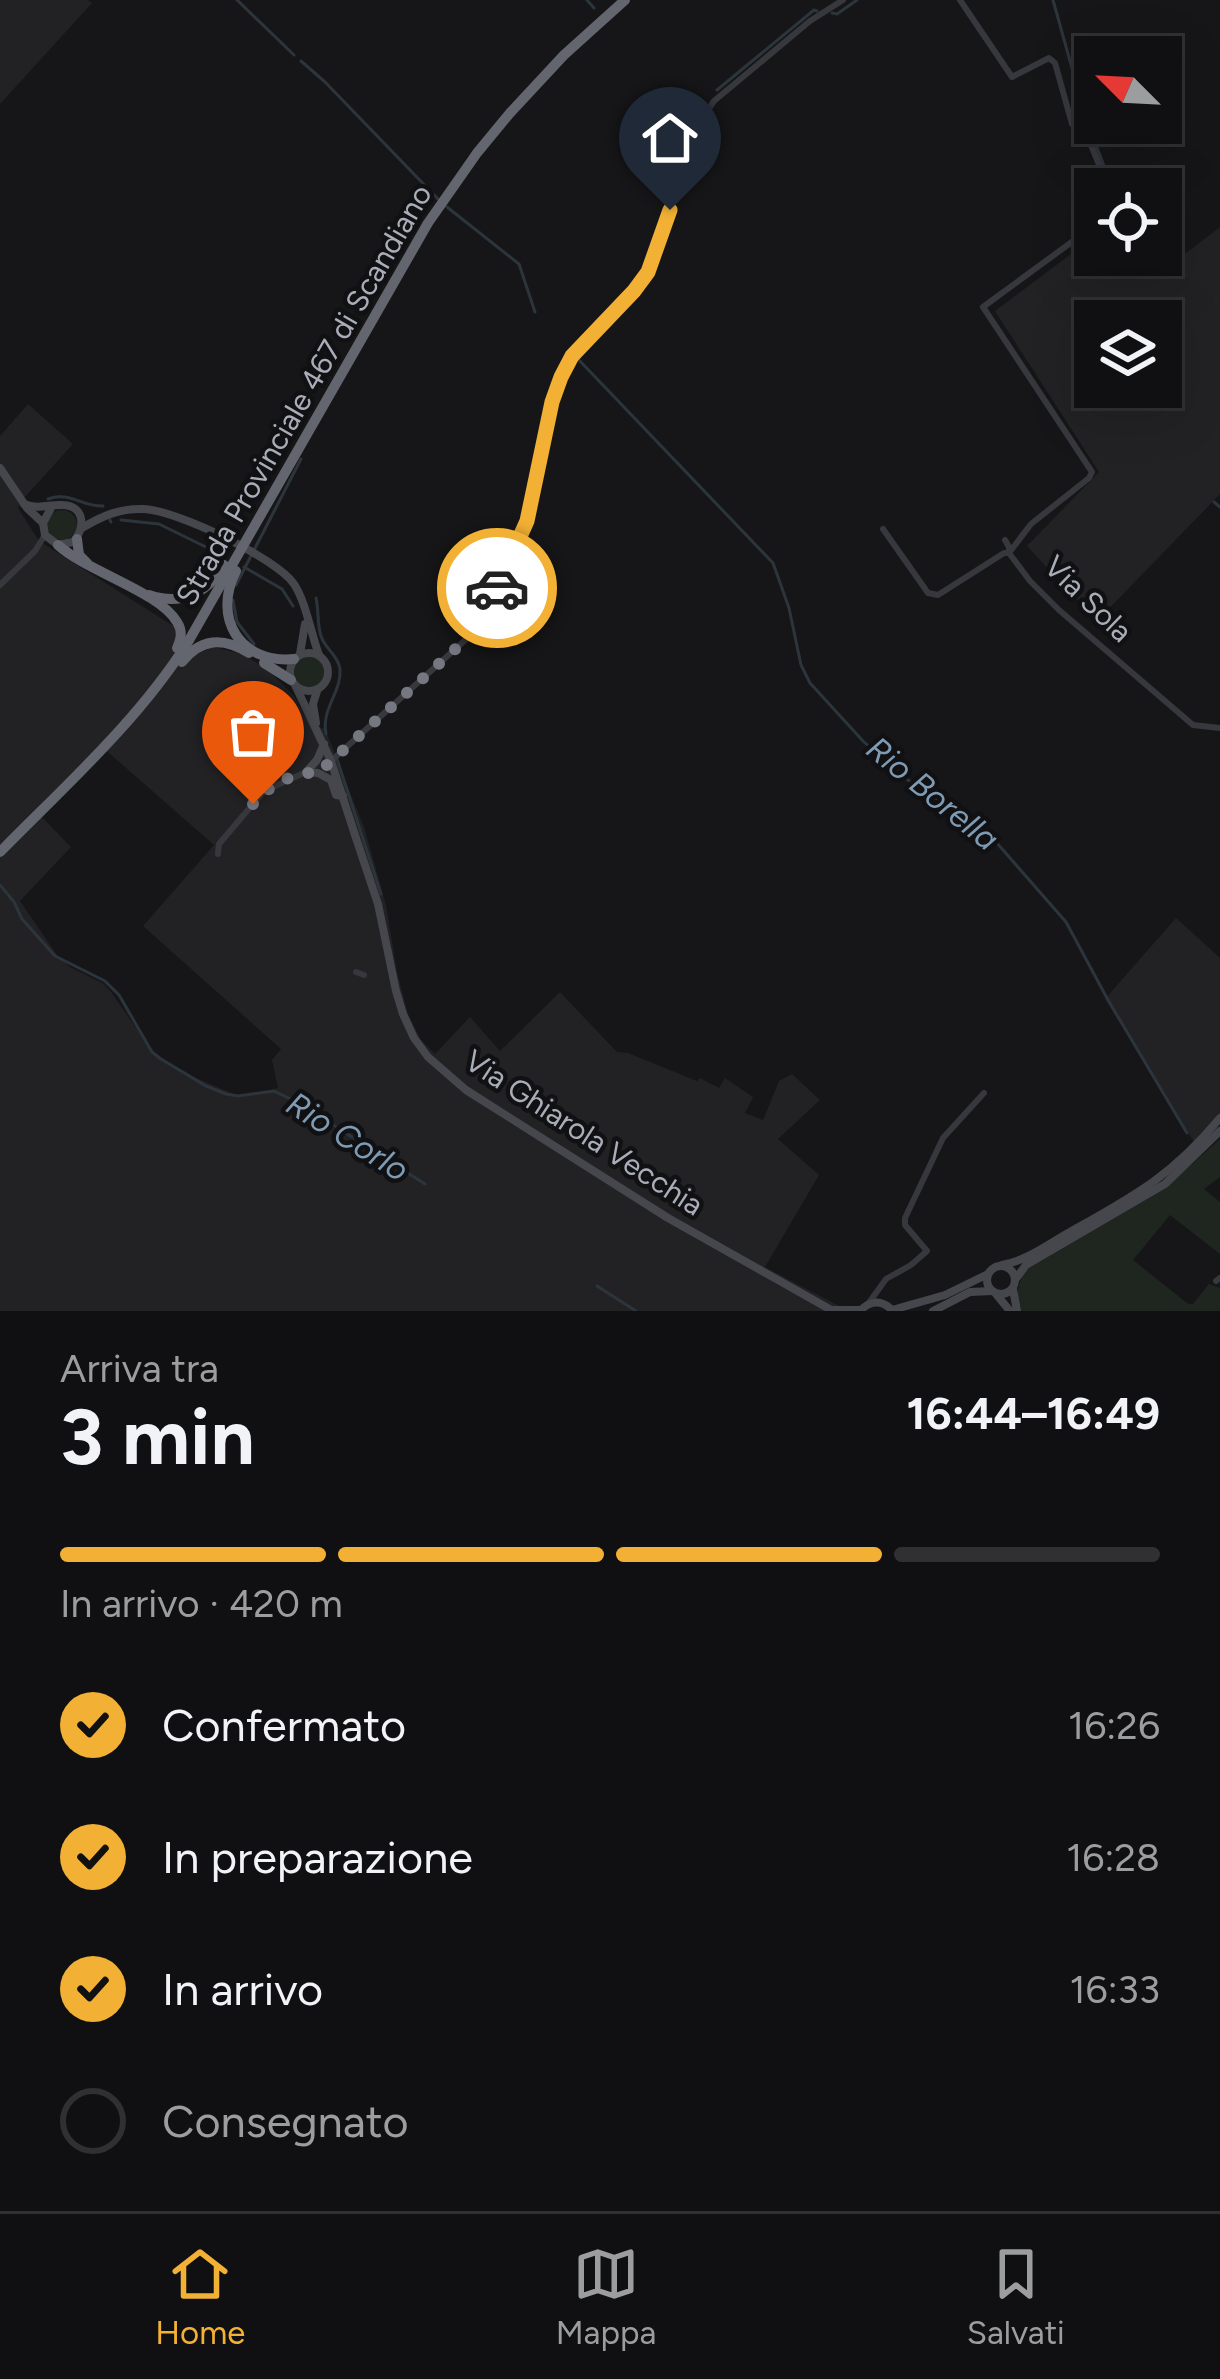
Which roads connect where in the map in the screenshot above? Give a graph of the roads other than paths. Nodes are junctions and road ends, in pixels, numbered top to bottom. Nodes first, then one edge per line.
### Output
1 (625, 0) edge
2 (843, 0) edge
3 (960, 0) edge
4 (1100, 168) edge
5 (1074, 240) edge
6 (0, 468) edge
7 (280, 478) junction
8 (24, 504) junction
9 (51, 508) junction
10 (78, 512) junction
11 (103, 516) junction
12 (43, 523) junction
13 (884, 530) dead end
14 (80, 534) junction
15 (45, 535) junction
16 (1005, 540) dead end
17 (56, 544) junction
18 (35, 551) junction
19 (1009, 553) junction
20 (89, 565) junction
21 (0, 585) edge
22 (135, 590) junction
23 (305, 617) junction
24 (319, 655) junction
25 (297, 657) junction
26 (294, 684) junction
27 (317, 689) junction
28 (125, 719) junction
29 (1220, 728) edge
30 (317, 730) junction
31 (324, 744) junction
32 (317, 760) junction
33 (331, 761) junction
34 (306, 772) junction
35 (318, 773) junction
36 (343, 796) junction
37 (0, 847) edge
38 (218, 854) dead end
39 (984, 1094) dead end
40 (1220, 1118) edge
41 (1220, 1131) edge
42 (1002, 1265) junction
43 (988, 1274) junction
44 (1014, 1284) junction
45 (882, 1285) junction
46 (993, 1292) junction
47 (882, 1303) junction
48 (863, 1308) edge
49 (832, 1310) edge
50 (893, 1310) edge
51 (1010, 1310) edge
52 (933, 1311) edge

1 - 7 highway, Strada Provinciale 467 di Scandiano
2 - 33 street
3 - 4 street
5 - 19 street
6 - 8 street
7 - 22 highway
7 - 25 highway
7 - 28 highway, Strada Provinciale 467 di Scandiano
8 - 9 street, Via Ghiarola Vecchia
8 - 12 street
9 - 10 street, Via Ghiarola Vecchia
9 - 12 street
10 - 11 street, Via Ghiarola Vecchia
10 - 14 street
11 - 14 street, Via Ghiarola Vecchia
11 - 23 street, Via Ghiarola Vecchia
12 - 15 street
13 - 19 street, Via Sola
14 - 17 street, Via Ghiarola Vecchia
14 - 20 highway
15 - 17 street
15 - 18 street
16 - 19 street
17 - 18 street
17 - 20 highway
18 - 21 street
19 - 29 street, Via Sola
20 - 22 highway
22 - 28 highway
23 - 24 street, Via Ghiarola Vecchia
23 - 25 street
24 - 25 street
24 - 27 street, Via Ghiarola Vecchia
25 - 26 street
26 - 27 street
26 - 28 highway
26 - 30 street, Via Ghiarola Vecchia
27 - 30 street, Via Ghiarola Vecchia
28 - 37 highway, Strada Provinciale 467 di Scandiano
30 - 31 street, Via Ghiarola Vecchia
31 - 32 street
31 - 33 street, Via Ghiarola Vecchia
32 - 33 street
32 - 34 street
33 - 35 street
33 - 36 street, Via Ghiarola Vecchia
34 - 35 street
34 - 38 street
35 - 36 street
36 - 49 street, Via Ghiarola Vecchia
39 - 45 street
40 - 42 street
41 - 44 street
42 - 43 street
42 - 44 street
43 - 46 street
43 - 50 street
44 - 46 street
44 - 51 street
45 - 47 street
45 - 48 street
46 - 51 street
46 - 52 street
47 - 48 street, Via Ghiarola Vecchia
47 - 50 street
48 - 49 street, Via Ghiarola Vecchia

